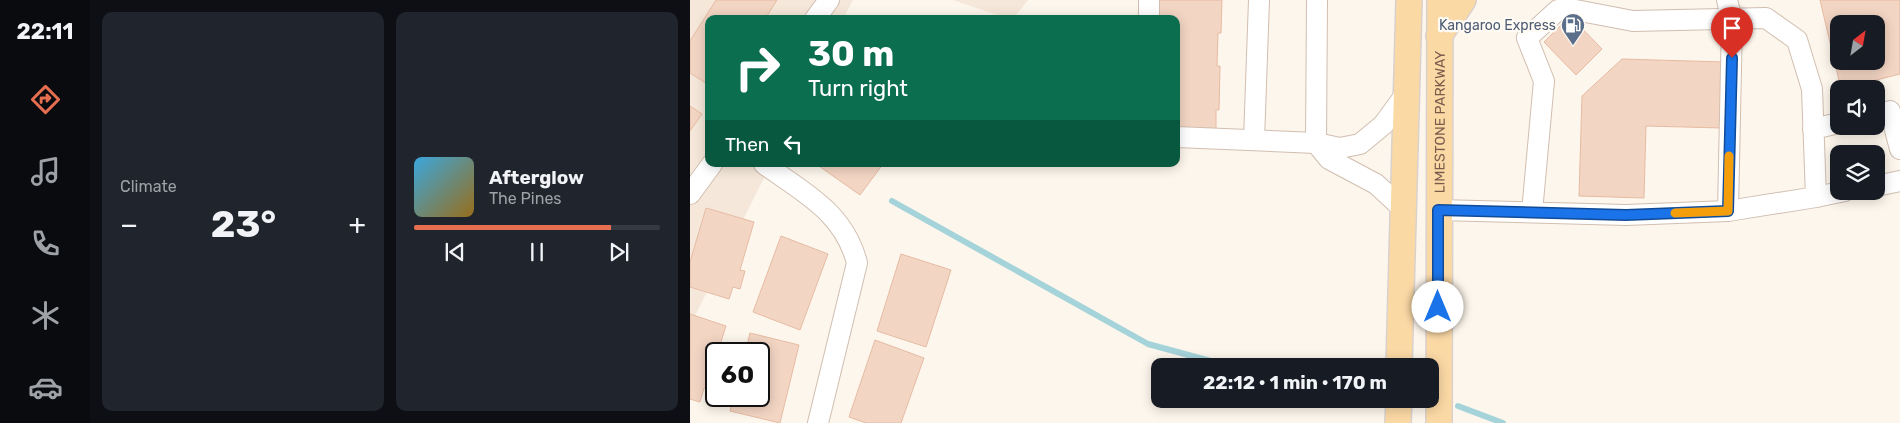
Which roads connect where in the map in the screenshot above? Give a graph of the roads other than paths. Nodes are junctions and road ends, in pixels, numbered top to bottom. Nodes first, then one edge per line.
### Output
1 (829, 0) edge
2 (1150, 0) edge
3 (1259, 0) edge
4 (1317, 0) edge
5 (1409, 0) edge
6 (1440, 0) edge
7 (1463, 0) edge
8 (1727, 0) edge
9 (818, 15) edge
10 (1149, 15) edge
11 (1732, 20) junction
12 (1439, 36) junction
13 (1405, 95) junction
14 (1885, 113) edge
15 (1830, 125) edge
16 (1813, 129) junction
17 (1180, 137) edge
18 (1254, 140) junction
19 (1316, 143) junction
20 (1900, 149) edge
21 (710, 167) edge
22 (768, 167) edge
23 (1900, 181) edge
24 (1885, 184) edge
25 (690, 194) edge
26 (1830, 194) edge
27 (1816, 196) junction
28 (1402, 208) junction
29 (1438, 210) junction
30 (1728, 211) junction
31 (1532, 212) junction
32 (1399, 358) edge
33 (1399, 408) edge
34 (818, 423) edge
35 (1398, 423) edge
36 (1439, 423) edge

1 - 9 street
2 - 10 street
3 - 18 street
4 - 19 street
5 - 13 main road
6 - 12 main road, LIMESTONE PARKWAY
7 - 12 main road
8 - 11 street
11 - 16 street
11 - 30 street
11 - 31 street
12 - 29 main road, LIMESTONE PARKWAY
13 - 19 street
13 - 28 main road
14 - 20 street
15 - 16 street
16 - 27 street
17 - 18 street
18 - 19 street
19 - 28 street
21 - 25 street
22 - 34 street
23 - 24 street
26 - 27 street
27 - 30 street
28 - 32 main road
29 - 31 street
29 - 36 main road, LIMESTONE PARKWAY
30 - 31 street
33 - 35 main road

